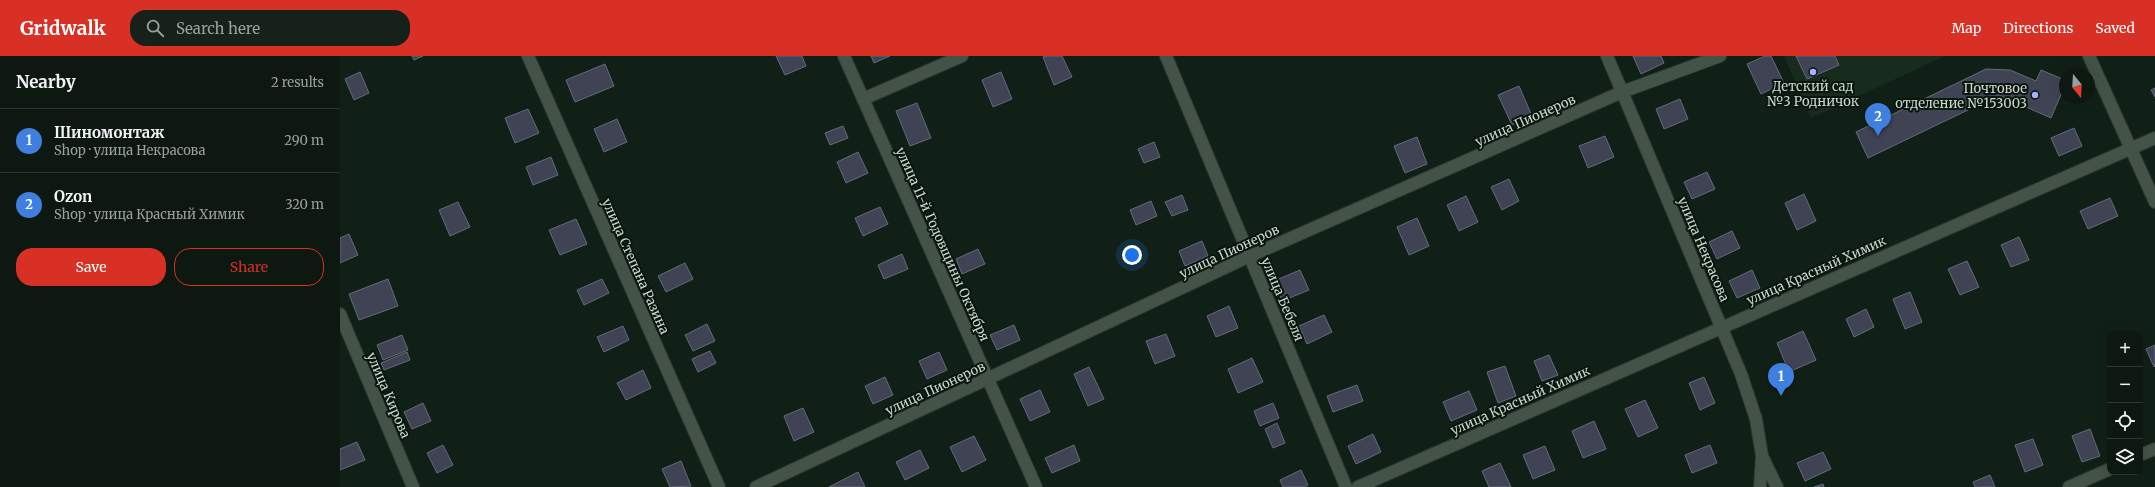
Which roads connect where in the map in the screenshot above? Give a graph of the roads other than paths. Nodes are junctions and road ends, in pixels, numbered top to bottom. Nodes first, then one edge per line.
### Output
1 (528, 56) edge
2 (844, 56) edge
3 (962, 56) edge
4 (1166, 56) edge
5 (1607, 56) edge
6 (1720, 56) edge
7 (2089, 56) edge
8 (1622, 92) junction
9 (863, 99) junction
10 (2155, 138) edge
11 (2131, 149) junction
12 (2155, 202) edge
13 (1250, 256) junction
14 (340, 314) edge
15 (1721, 327) junction
16 (988, 378) junction
17 (2155, 449) edge
18 (2143, 455) edge
19 (1762, 456) junction
20 (2107, 470) edge
21 (413, 487) edge
22 (719, 487) edge
23 (756, 487) edge
24 (1036, 487) edge
25 (1346, 487) edge
26 (1358, 487) edge
27 (1760, 487) edge
28 (1777, 487) edge
29 (2069, 487) edge

1 - 22 street, улица Степана Разина
2 - 9 street, улица 11-й Годовщины Октября
3 - 9 street
4 - 13 street, улица Бебеля
5 - 8 street, улица Некрасова
6 - 8 street, улица Пионеров
7 - 11 street
8 - 13 street, улица Пионеров
8 - 15 street, улица Некрасова
9 - 16 street, улица 11-й Годовщины Октября
10 - 11 street, улица Красный Химик
11 - 12 street
11 - 15 street, улица Красный Химик
13 - 16 street, улица Пионеров
13 - 25 street, улица Бебеля
14 - 21 street, улица Кирова
15 - 19 street, улица Некрасова
15 - 26 street, улица Красный Химик
16 - 23 street, улица Пионеров
16 - 24 street, улица 11-й Годовщины Октября
17 - 18 street
19 - 27 street, улица Некрасова
19 - 28 street, улица Некрасова
20 - 29 street

